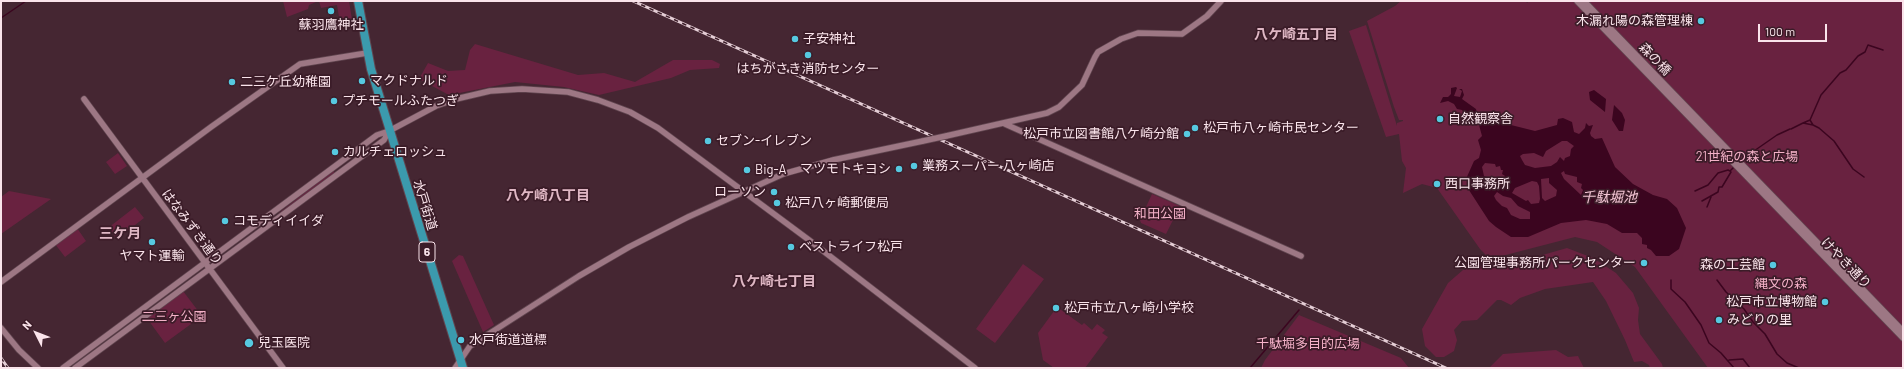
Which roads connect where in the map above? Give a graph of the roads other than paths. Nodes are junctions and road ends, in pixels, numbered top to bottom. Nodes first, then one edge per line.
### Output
1 (358, 1) edge
2 (1222, 1) edge
3 (1577, 1) edge
4 (1584, 1) edge
5 (1611, 33) junction
6 (367, 53) junction
7 (84, 99) dead end
8 (1005, 124) junction
9 (389, 131) junction
10 (142, 178) junction
11 (743, 191) junction
12 (1775, 202) junction
13 (1301, 256) dead end
14 (205, 263) junction
15 (209, 268) junction
16 (1, 282) edge
17 (1, 328) edge
18 (1903, 331) edge
19 (1903, 338) edge
20 (460, 358) junction
21 (38, 368) edge
22 (63, 368) edge
23 (75, 368) edge
24 (283, 368) edge
25 (455, 368) edge
26 (463, 368) edge
27 (974, 368) edge

1 - 6 highway, 水戸街道 / 6
2 - 8 street
3 - 5 street
4 - 5 street
5 - 12 street, 森の橋
6 - 9 highway, 水戸街道 / 6
6 - 10 street
7 - 10 street, はなみずき通り
8 - 11 street, bridge
8 - 13 street
9 - 11 street
9 - 14 street
9 - 15 street
9 - 20 highway, 水戸街道 / 6
10 - 14 street, はなみずき通り
10 - 16 street
11 - 20 street
11 - 27 street
12 - 18 street, けやき通り
12 - 19 street, けやき通り
14 - 15 street, はなみずき通り
14 - 22 street
15 - 23 street
15 - 24 street, はなみずき通り
17 - 21 street
20 - 25 street
20 - 26 highway, 水戸街道 / 6

